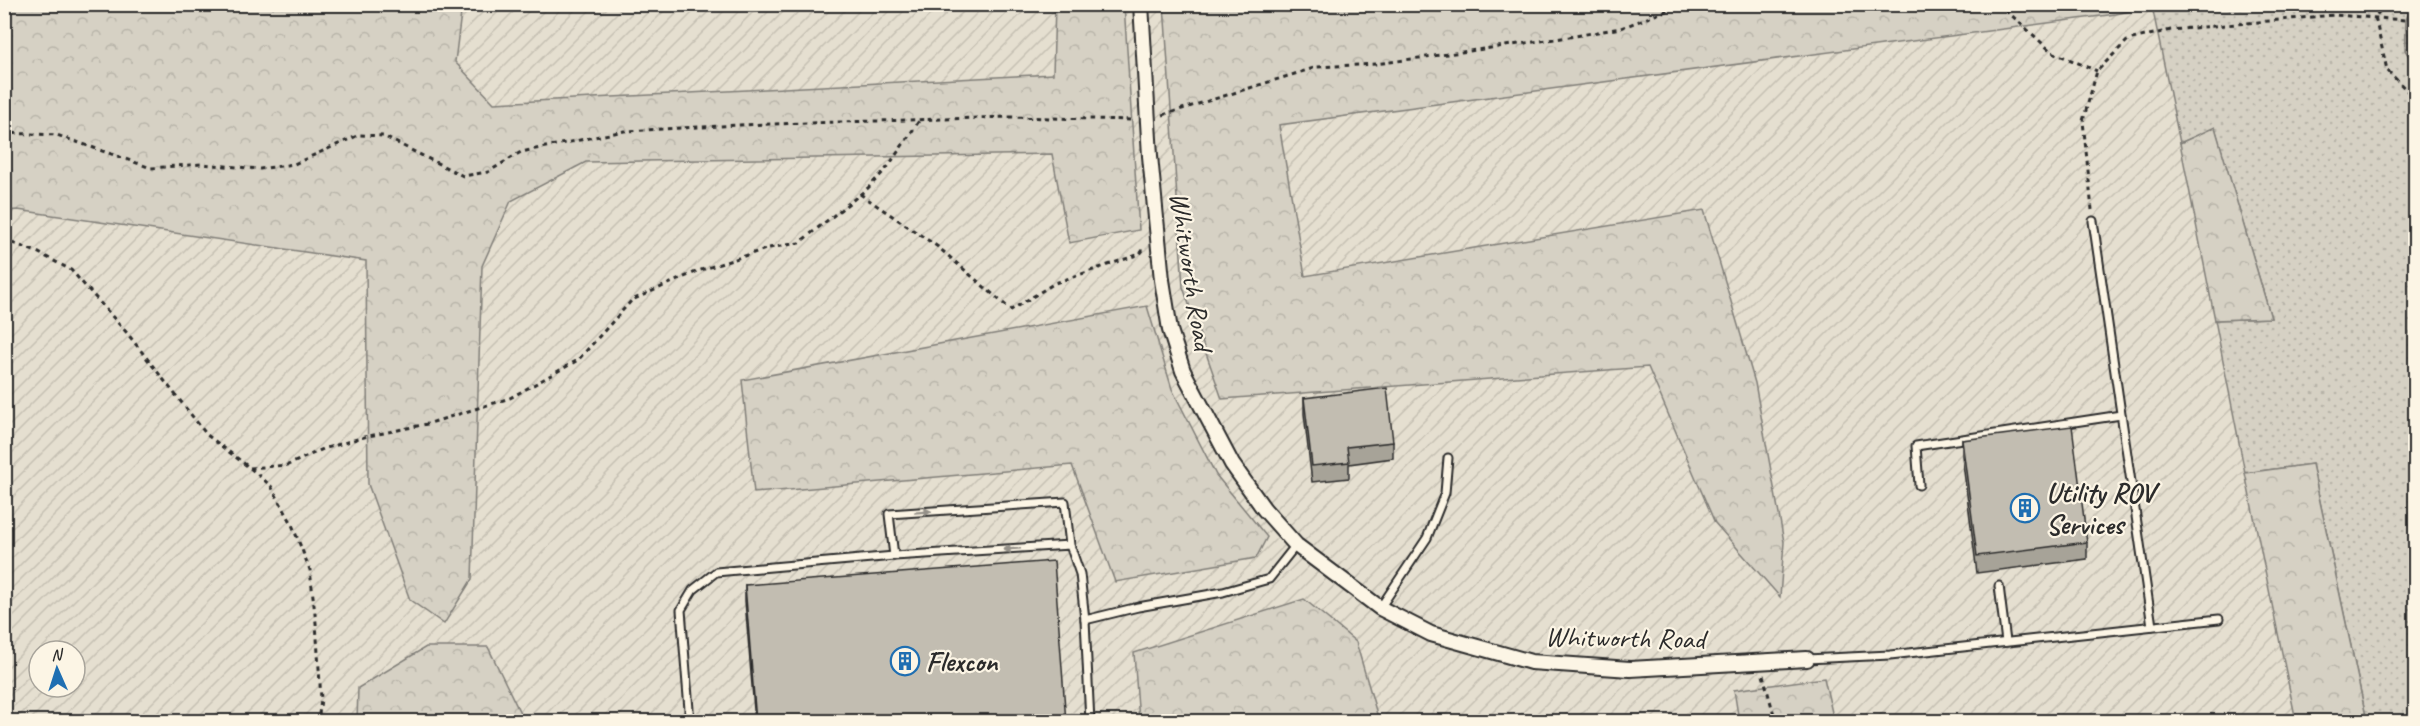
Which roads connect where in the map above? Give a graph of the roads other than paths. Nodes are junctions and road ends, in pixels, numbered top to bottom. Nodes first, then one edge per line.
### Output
1 (1141, 4) edge
2 (2093, 221) road end
3 (2121, 415) junction
4 (1448, 458) dead end
5 (1919, 485) dead end
6 (1070, 545) junction
7 (1296, 545) junction
8 (894, 556) junction
9 (1999, 586) dead end
10 (1380, 608) junction
11 (2218, 619) dead end
12 (1085, 620) junction
13 (2152, 626) junction
14 (2006, 642) junction
15 (1806, 659) joint
16 (690, 722) edge
17 (1090, 722) edge

1 - 7 street, Whitworth Road
2 - 3 lane
3 - 5 lane
3 - 13 lane
4 - 10 lane
6 -> 8 lane
8 -> 6 lane
6 - 12 lane
7 - 10 street, Whitworth Road
7 - 12 lane
8 - 16 lane
9 - 14 lane
10 - 15 street, Whitworth Road
11 - 13 lane
12 - 17 lane
13 - 14 lane
14 - 15 lane

